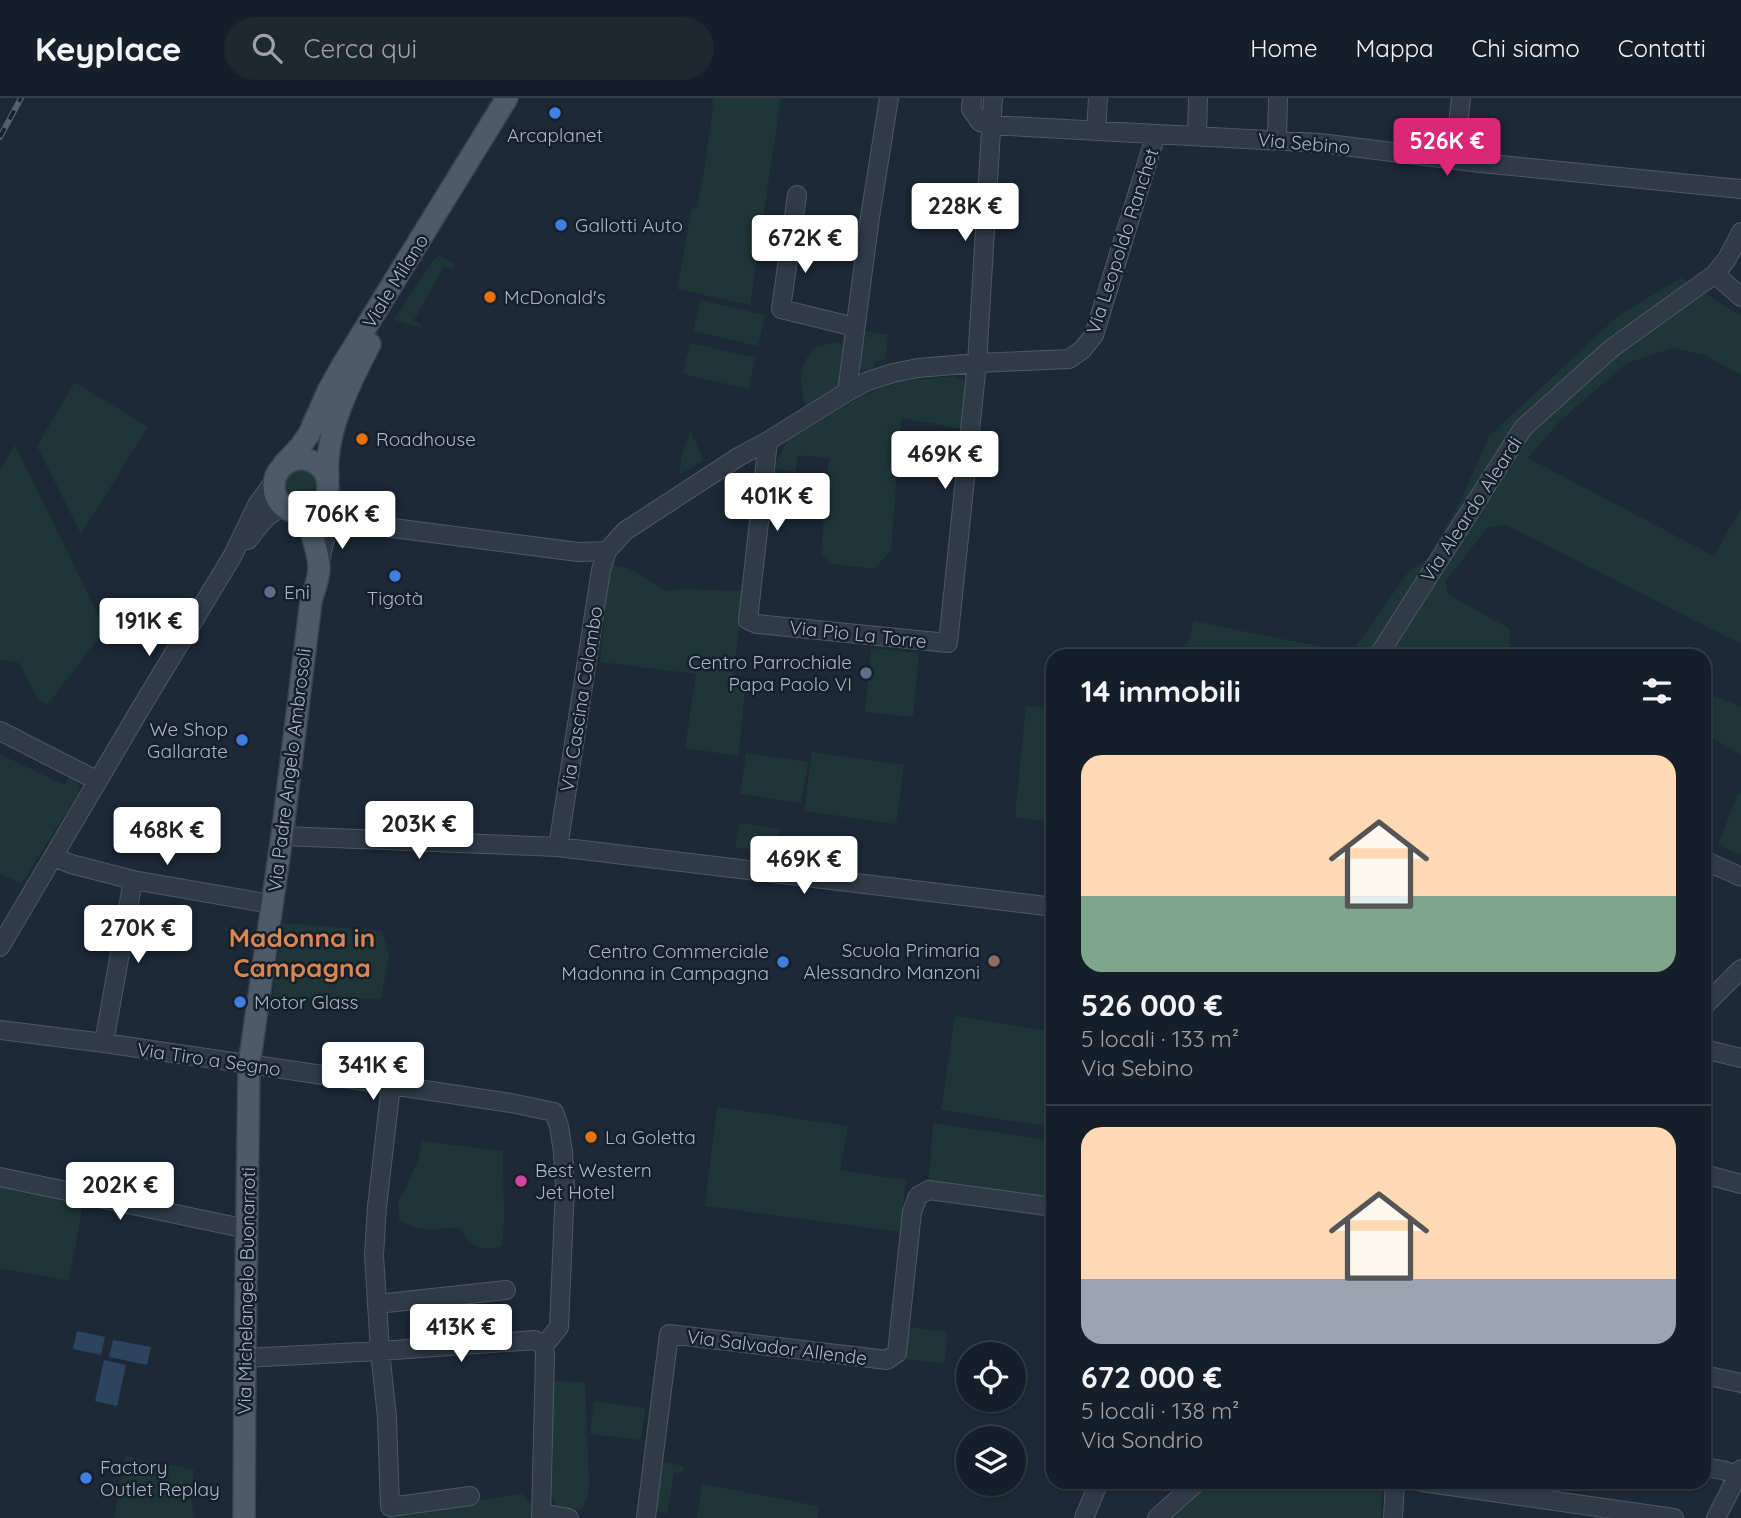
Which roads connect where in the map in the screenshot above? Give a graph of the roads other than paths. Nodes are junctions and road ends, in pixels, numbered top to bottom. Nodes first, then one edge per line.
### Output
1 (507, 98) edge
2 (515, 98) edge
3 (889, 98) edge
4 (972, 98) edge
5 (993, 98) edge
6 (1098, 98) edge
7 (1198, 98) edge
8 (1278, 98) edge
9 (1461, 98) edge
10 (991, 125) junction
11 (1096, 130) junction
12 (1156, 134) junction
13 (1197, 135) junction
14 (1277, 140) junction
15 (1454, 159) junction
16 (1741, 189) edge
17 (797, 195) dead end
18 (1741, 232) edge
19 (1714, 274) junction
20 (1741, 297) edge
21 (855, 327) junction
22 (977, 363) junction
23 (847, 392) junction
24 (768, 441) junction
25 (284, 464) junction
26 (328, 477) junction
27 (273, 483) junction
28 (305, 509) junction
29 (340, 523) junction
30 (607, 551) junction
31 (233, 555) junction
32 (319, 564) junction
33 (311, 601) junction
34 (1382, 649) edge
35 (0, 732) edge
36 (98, 781) junction
37 (282, 836) junction
38 (558, 847) junction
39 (54, 857) junction
40 (1711, 863) edge
41 (1741, 877) edge
42 (133, 880) junction
43 (271, 904) junction
44 (1046, 906) edge
45 (22, 912) junction
46 (0, 947) edge
47 (0, 958) edge
48 (1741, 970) edge
49 (1711, 999) edge
50 (0, 1030) edge
51 (104, 1043) junction
52 (1711, 1051) edge
53 (1741, 1058) edge
54 (249, 1065) junction
55 (391, 1085) junction
56 (1711, 1176) edge
57 (0, 1177) edge
58 (1741, 1184) edge
59 (1046, 1207) edge
60 (247, 1230) junction
61 (506, 1290) dead end
62 (377, 1304) junction
63 (544, 1346) junction
64 (380, 1351) junction
65 (244, 1358) junction
66 (1711, 1377) edge
67 (1741, 1383) edge
68 (1711, 1468) edge
69 (1739, 1472) edge
70 (1096, 1489) edge
71 (1189, 1489) edge
72 (1395, 1489) edge
73 (1471, 1489) edge
74 (470, 1496) dead end
75 (541, 1515) edge
76 (244, 1518) edge
77 (569, 1518) edge
78 (646, 1518) edge
79 (1084, 1518) edge
80 (1157, 1518) edge
81 (1393, 1518) edge
82 (1674, 1518) edge
83 (1716, 1518) edge

1 - 25 main road, Viale Milano
2 - 26 main road, Viale Milano
3 - 21 street
4 - 10 street
5 - 10 street
6 - 11 street
7 - 13 street
8 - 14 street
9 - 15 street
10 - 11 street, Via Sebino
10 - 22 street
11 - 12 street, Via Sebino
12 - 13 street, Via Sebino
12 - 22 street, Via Leopoldo Ranchet
13 - 14 street, Via Sebino
14 - 15 street, Via Sebino
15 - 16 street, Via Sebino
17 - 21 street
18 - 19 street, Via Aleardo Aleardi
19 - 20 street
19 - 34 street, Via Aleardo Aleardi
21 - 23 street
22 - 23 street, Via Leopoldo Ranchet
22 - 24 street, Via Pio La Torre
23 - 24 street, Via Leopoldo Ranchet
24 - 30 street, Via Leopoldo Ranchet
25 - 26 main road
25 - 27 main road
26 - 28 main road
27 - 28 main road
27 - 31 street
28 - 29 street
28 - 31 street
28 - 32 main road, Via Padre Angelo Ambrosoli
28 - 33 main road, Via Padre Angelo Ambrosoli
29 - 30 street
29 - 32 street, Via Padre Angelo Ambrosoli
30 - 38 street, Via Cascina Colombo
31 - 36 street
32 - 33 main road, Via Padre Angelo Ambrosoli
33 - 37 main road, Via Padre Angelo Ambrosoli
35 - 36 street
36 - 39 street
37 - 38 street
37 - 43 main road, Via Padre Angelo Ambrosoli
38 - 44 street
39 - 42 street
39 - 45 street
40 - 41 street
42 - 43 street
42 - 51 street
43 - 54 main road, Via Padre Angelo Ambrosoli
45 - 46 street
45 - 47 street
48 - 49 street
50 - 51 street, Via Tiro a Segno
51 - 54 street, Via Tiro a Segno
52 - 53 street
54 - 55 street, Via Tiro a Segno
54 - 60 main road, Via Michelangelo Buonarroti
55 - 62 street
55 - 63 street, Via Tiro a Segno
56 - 58 street
57 - 60 street
59 - 78 street, Via Salvador Allende
60 - 65 main road, Via Michelangelo Buonarroti
61 - 62 street
62 - 64 street
63 - 64 street
63 - 75 street
64 - 65 street
64 - 74 street
65 - 76 main road, Via Michelangelo Buonarroti
66 - 67 street
68 - 69 street
69 - 83 street
70 - 79 street
71 - 80 street
72 - 81 street
73 - 82 street
75 - 77 street

